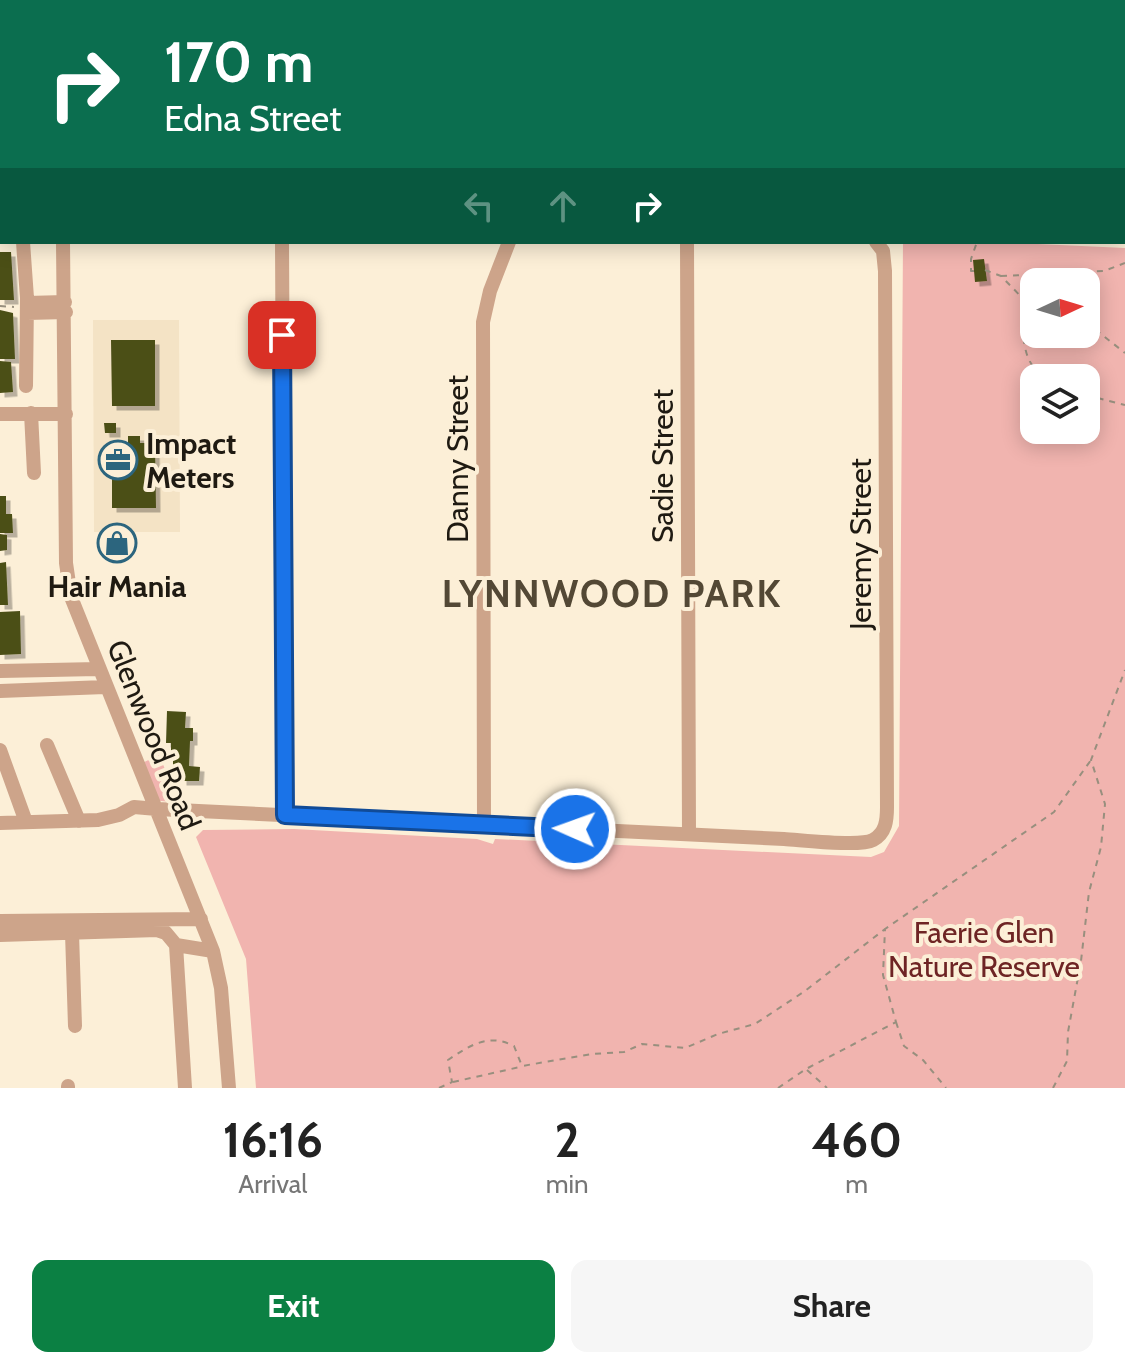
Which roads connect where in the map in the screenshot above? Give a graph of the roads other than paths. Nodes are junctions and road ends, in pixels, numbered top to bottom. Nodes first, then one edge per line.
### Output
1 (23, 244) edge
2 (282, 244) edge
3 (508, 244) edge
4 (687, 244) edge
5 (877, 244) edge
6 (65, 245) edge
7 (66, 307) junction
8 (27, 308) junction
9 (26, 386) dead end
10 (31, 413) junction
11 (0, 414) edge
12 (66, 414) junction
13 (34, 473) dead end
14 (98, 669) junction
15 (0, 671) edge
16 (105, 687) junction
17 (0, 691) edge
18 (47, 745) dead end
19 (0, 750) edge
20 (157, 809) junction
21 (285, 815) junction
22 (79, 821) junction
23 (26, 822) junction
24 (0, 823) edge
25 (484, 825) junction
26 (689, 834) junction
27 (201, 919) junction
28 (0, 921) edge
29 (72, 933) junction
30 (0, 935) edge
31 (176, 945) junction
32 (213, 951) junction
33 (75, 1026) dead end
34 (185, 1088) edge
35 (229, 1088) edge

1 - 8 street
2 - 21 street
3 - 25 street, Danny Street
4 - 26 street, Sadie Street
5 - 26 street, Jeremy Street
6 - 7 street, Glenwood Road
7 - 8 street
7 - 12 street, Glenwood Road
8 - 9 street
10 - 11 street
10 - 12 street
10 - 13 street
12 - 14 street, Glenwood Road
14 - 15 street
14 - 16 street, Glenwood Road
16 - 17 street
16 - 20 street, Glenwood Road
18 - 22 street
19 - 23 street
20 - 21 street
20 - 22 street
20 - 27 street, Glenwood Road
21 - 25 street
22 - 23 street
23 - 24 street
25 - 26 street
27 - 28 street
27 - 32 street, Glenwood Road
29 - 30 street
29 - 31 street
29 - 33 street
31 - 32 street
31 - 34 street
32 - 35 street, Glenwood Road

